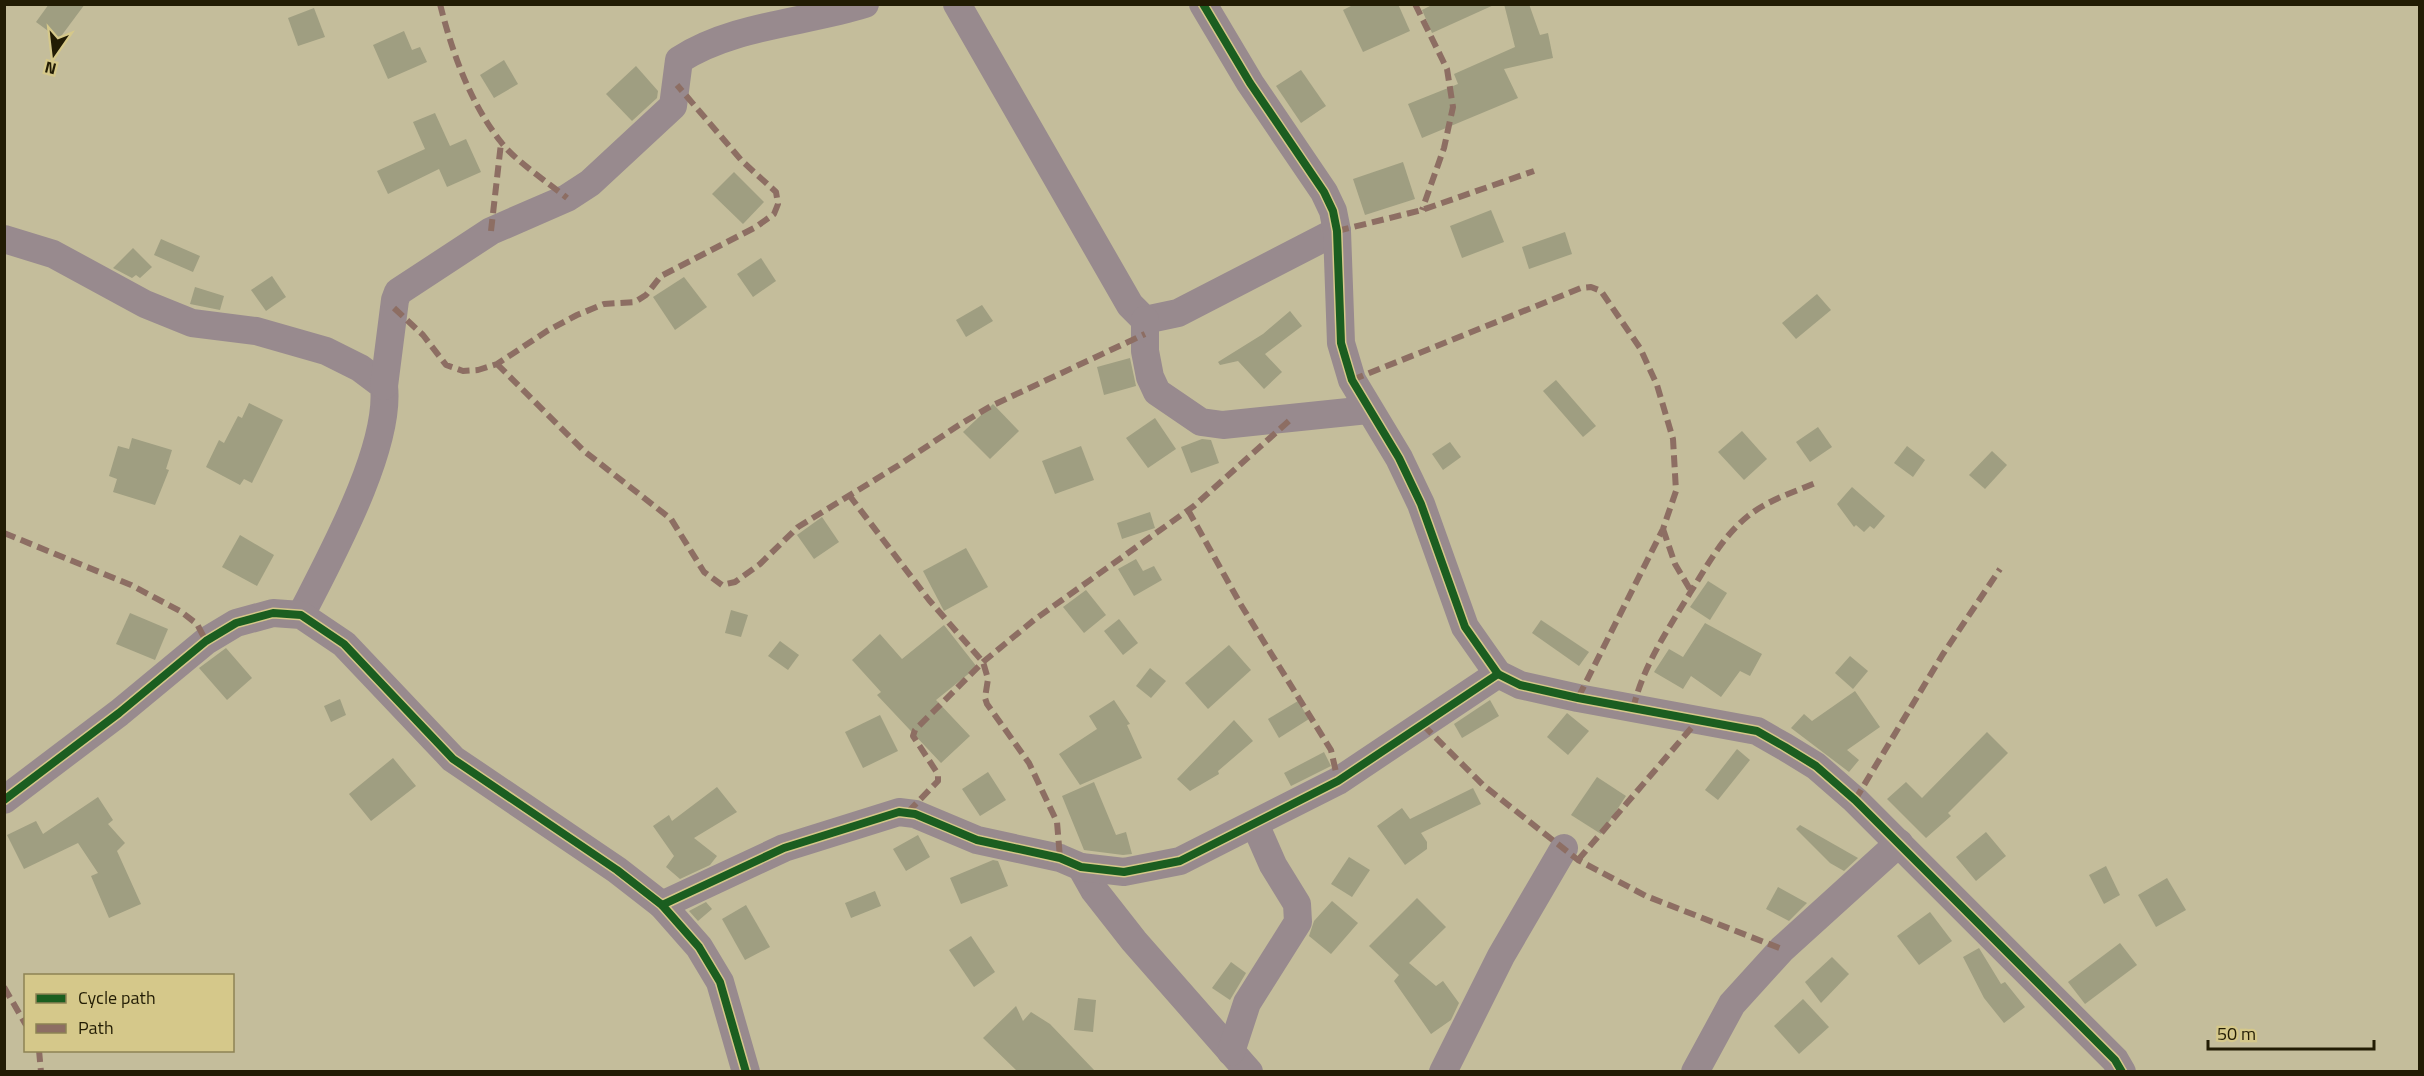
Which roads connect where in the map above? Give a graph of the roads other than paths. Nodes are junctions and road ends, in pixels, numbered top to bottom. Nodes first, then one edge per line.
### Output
1 (865, 4) edge
2 (957, 4) edge
3 (1203, 4) edge
4 (1337, 231) junction
5 (4, 239) edge
6 (1145, 320) junction
7 (384, 386) junction
8 (1368, 410) junction
9 (301, 615) junction
10 (1498, 674) junction
11 (4, 800) edge
12 (1255, 824) junction
13 (1899, 843) junction
14 (1564, 848) dead end
15 (1081, 867) junction
16 (662, 904) junction
17 (1240, 1062) edge
18 (746, 1071) edge
19 (1443, 1071) edge
20 (1695, 1071) edge
21 (2122, 1071) edge

1 - 7 street
2 - 6 street
3 - 4 street
4 - 6 street
4 - 8 street
5 - 7 street
6 - 8 street
7 - 9 street
8 - 10 street
9 - 11 street
9 - 16 street
10 - 12 street
10 - 13 street
12 - 15 street
12 - 17 street
13 - 20 street
13 - 21 street
14 - 19 street
15 - 16 street
15 - 17 street
16 - 18 street

